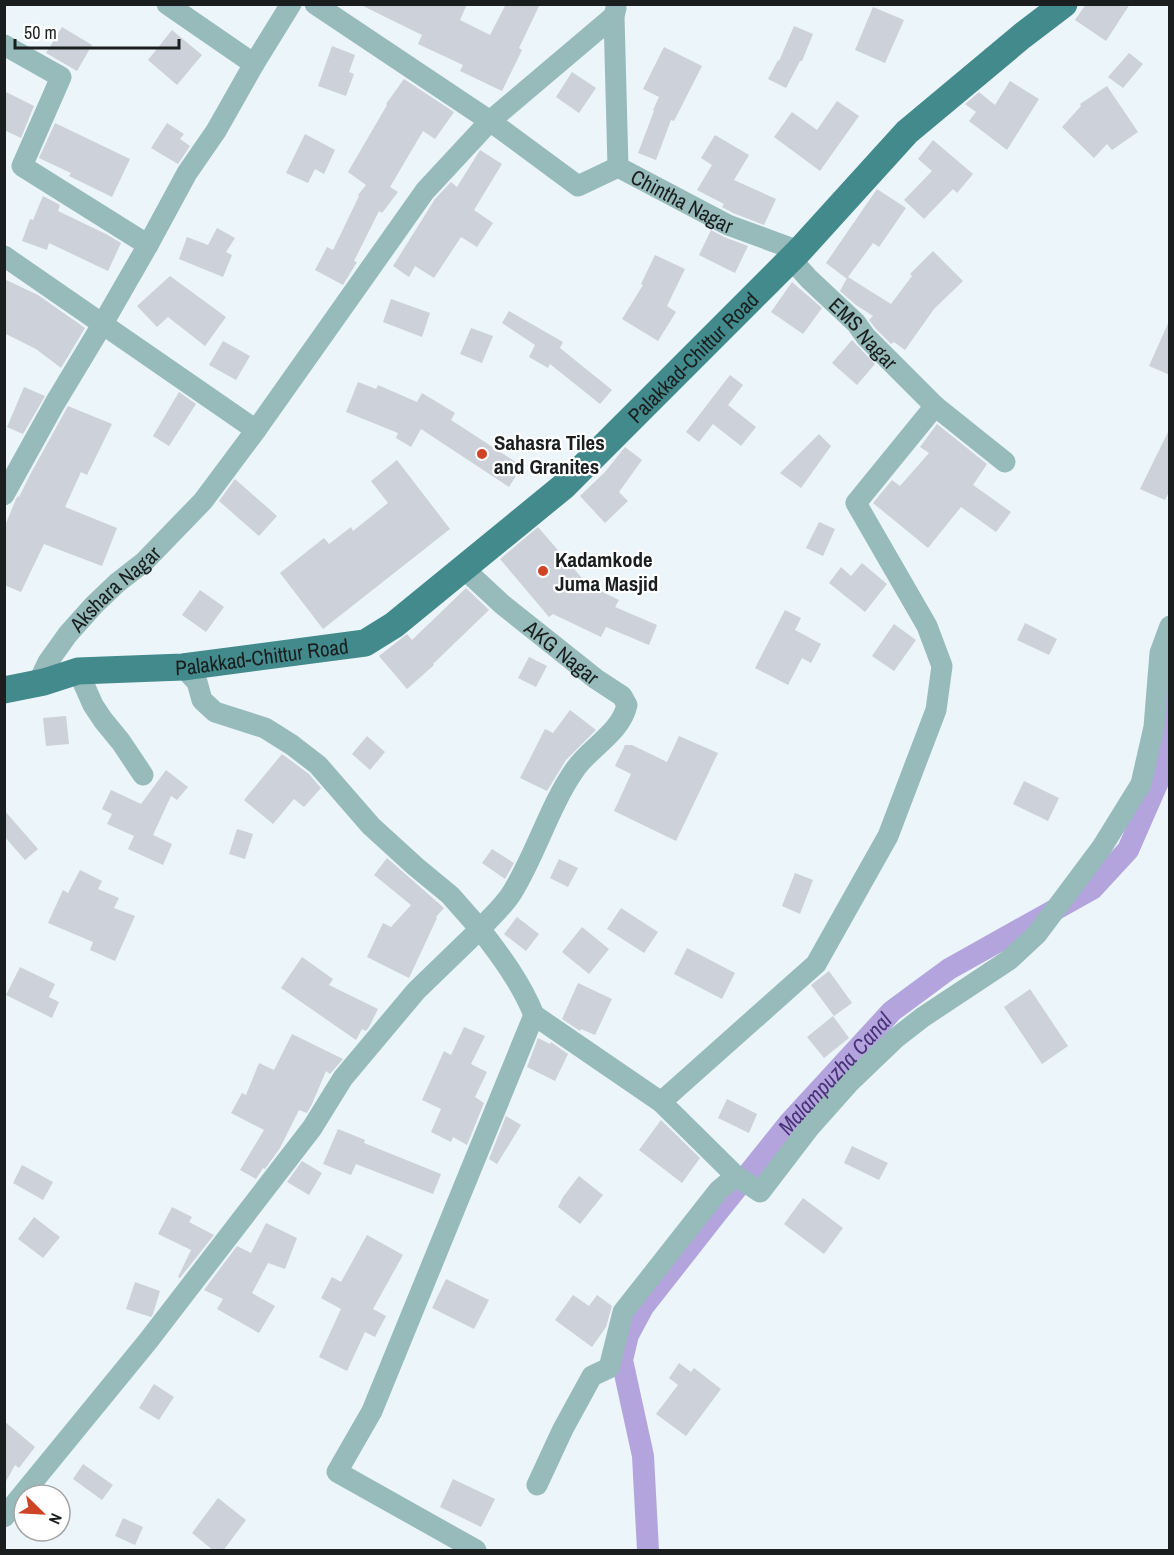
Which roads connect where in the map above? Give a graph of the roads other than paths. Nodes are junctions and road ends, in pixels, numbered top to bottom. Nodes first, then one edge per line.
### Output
1 (167, 4) edge
2 (291, 4) edge
3 (315, 4) edge
4 (1064, 4) edge
5 (615, 10) edge
6 (4, 45) edge
7 (254, 64) junction
8 (490, 121) junction
9 (618, 167) junction
10 (148, 245) junction
11 (795, 255) junction
12 (4, 256) edge
13 (102, 325) junction
14 (935, 406) junction
15 (256, 430) junction
16 (1005, 462) dead end
17 (4, 495) edge
18 (464, 568) junction
19 (1170, 626) edge
20 (183, 667) junction
21 (78, 671) junction
22 (15, 686) edge
23 (143, 775) dead end
24 (480, 929) junction
25 (534, 1015) junction
26 (661, 1102) junction
27 (736, 1176) junction
28 (537, 1485) dead end
29 (4, 1517) edge
30 (476, 1551) edge

1 - 7 street
2 - 7 street
3 - 8 street
4 - 11 main road, Palakkad-Chittur Road
5 - 8 street, Akshara Nagar
5 - 9 street, Chintha Nagar
6 - 10 street
7 - 10 street
8 - 9 street
8 - 15 street, Akshara Nagar
9 - 11 street, Chintha Nagar
10 - 13 street
11 - 14 street, EMS Nagar
11 - 18 main road, Palakkad-Chittur Road
12 - 13 street
13 - 15 street
13 - 17 street
14 - 16 street, EMS Nagar
14 - 26 street
15 - 22 street, Akshara Nagar
18 - 20 main road, Palakkad-Chittur Road
18 - 24 street, AKG Nagar
19 - 27 street
20 - 21 main road, Palakkad-Chittur Road
20 - 24 street
21 - 22 main road, Palakkad-Chittur Road
21 - 23 street
24 - 25 street
24 - 29 street
25 - 26 street
25 - 30 street
26 - 27 street
27 - 28 street

